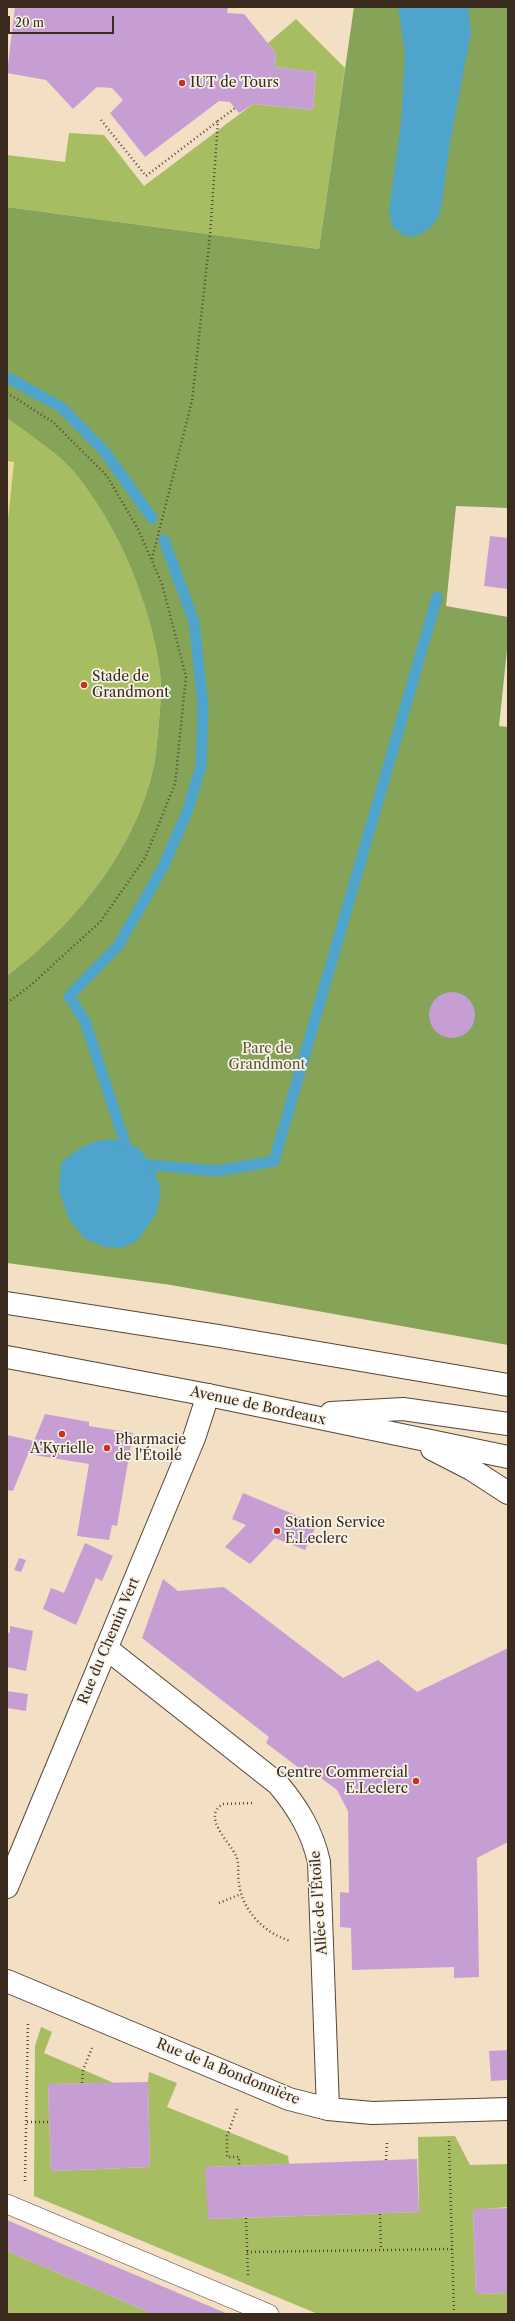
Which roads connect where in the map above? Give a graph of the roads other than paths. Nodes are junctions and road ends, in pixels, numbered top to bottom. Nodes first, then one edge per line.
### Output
1 (7, 1303) edge
2 (7, 1357) edge
3 (508, 1385) edge
4 (208, 1395) junction
5 (302, 1415) junction
6 (508, 1424) edge
7 (408, 1437) junction
8 (508, 1457) edge
9 (508, 1493) edge
10 (106, 1648) junction
11 (7, 1887) edge
12 (7, 1981) edge
13 (328, 2109) junction
14 (508, 2109) edge
15 (7, 2204) edge
16 (269, 2314) edge

1 - 3 street
2 - 4 street, Avenue de Bordeaux
4 - 5 street, Avenue de Bordeaux
4 - 10 street, Rue du Chemin Vert
5 - 6 street
5 - 7 street, Avenue de Bordeaux
7 - 8 street, Avenue de Bordeaux
7 - 9 street
10 - 11 street, Rue du Chemin Vert
10 - 13 street, Allée de l'Étoile
12 - 13 street, Rue de la Bondonnière
13 - 14 street, Rue de la Bondonnière
15 - 16 lane

